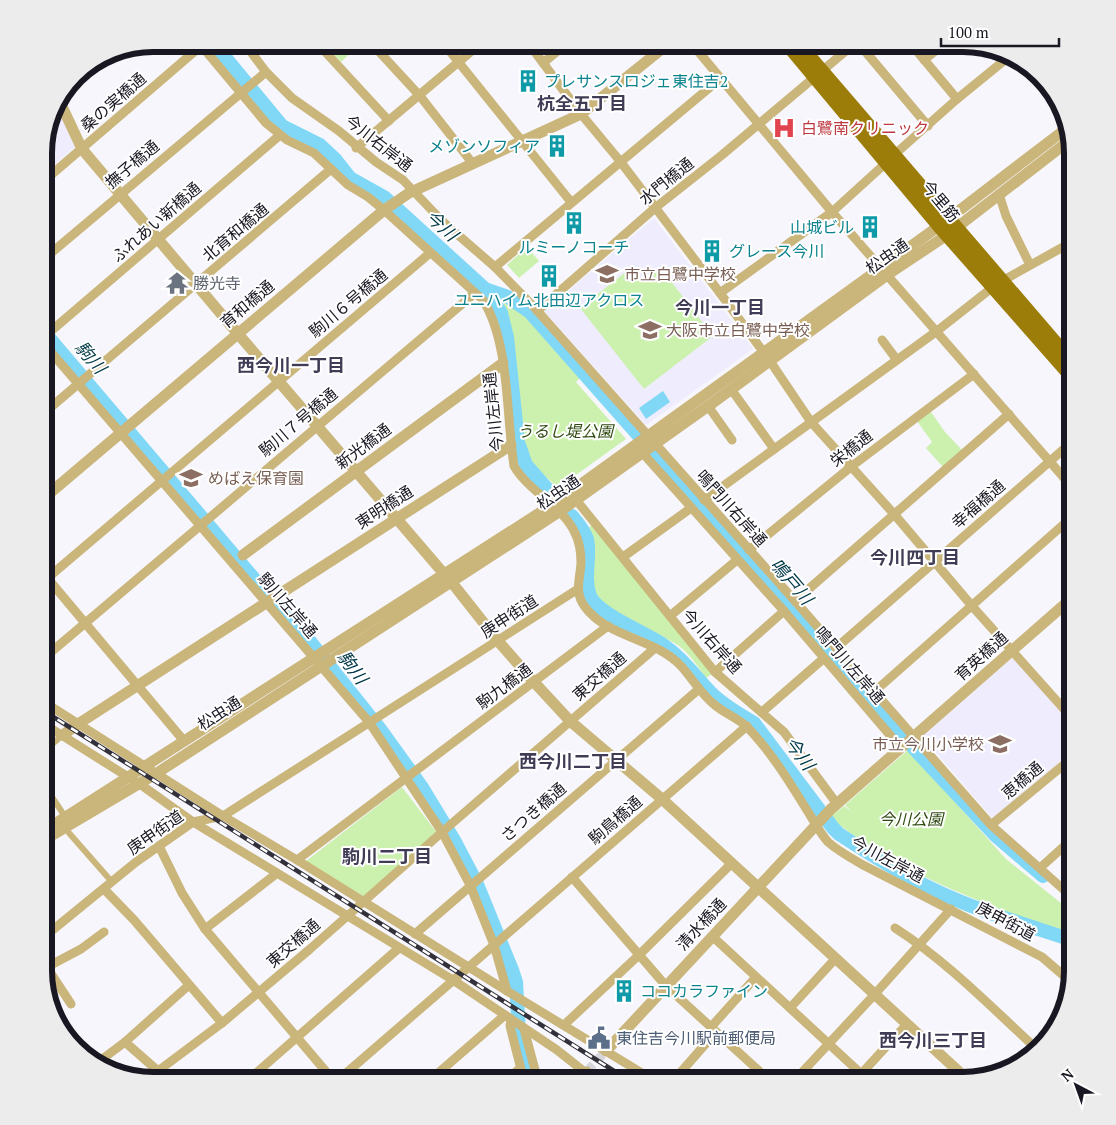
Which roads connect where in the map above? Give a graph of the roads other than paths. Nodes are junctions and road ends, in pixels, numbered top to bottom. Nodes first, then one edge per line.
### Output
1 (193, 52) edge
2 (207, 52) edge
3 (253, 52) edge
4 (326, 52) edge
5 (380, 52) edge
6 (451, 52) edge
7 (470, 52) edge
8 (535, 52) edge
9 (556, 52) edge
10 (657, 53) edge
11 (699, 53) edge
12 (796, 53) edge
13 (805, 53) edge
14 (843, 53) edge
15 (866, 53) edge
16 (918, 53) edge
17 (933, 53) edge
18 (924, 60) junction
19 (1003, 61) edge
20 (459, 62) junction
21 (543, 63) junction
22 (266, 72) junction
23 (818, 74) junction
24 (720, 78) junction
25 (240, 93) junction
26 (420, 96) junction
27 (957, 99) junction
28 (63, 109) edge
29 (581, 114) junction
30 (389, 121) junction
31 (759, 124) junction
32 (928, 126) junction
33 (1062, 132) edge
34 (280, 135) junction
35 (522, 142) junction
36 (1063, 145) edge
37 (356, 148) junction
38 (82, 149) junction
39 (890, 159) junction
40 (620, 161) junction
41 (473, 164) junction
42 (331, 169) junction
43 (53, 173) edge
44 (412, 192) junction
45 (121, 194) junction
46 (999, 194) junction
47 (571, 202) junction
48 (655, 208) junction
49 (385, 209) junction
50 (832, 212) junction
51 (947, 227) junction
52 (159, 239) junction
53 (1064, 248) edge
54 (53, 252) edge
55 (430, 253) junction
56 (1030, 265) junction
57 (495, 267) junction
58 (883, 271) junction
59 (196, 284) junction
60 (998, 284) junction
61 (474, 292) junction
62 (720, 293) junction
63 (537, 311) junction
64 (53, 329) edge
65 (936, 331) junction
66 (238, 333) junction
67 (882, 340) dead end
68 (53, 354) edge
69 (1064, 354) edge
70 (767, 357) junction
71 (897, 360) junction
72 (503, 363) junction
73 (1064, 367) edge
74 (974, 374) junction
75 (279, 381) junction
76 (79, 383) junction
77 (731, 390) junction
78 (53, 406) edge
79 (708, 406) junction
80 (1009, 414) junction
81 (811, 422) junction
82 (317, 425) junction
83 (124, 429) junction
84 (652, 440) junction
85 (732, 440) dead end
86 (511, 445) junction
87 (639, 449) junction
88 (774, 449) junction
89 (1064, 449) edge
90 (1050, 461) junction
91 (852, 466) junction
92 (356, 471) junction
93 (1064, 477) edge
94 (162, 480) junction
95 (53, 491) edge
96 (573, 496) junction
97 (704, 500) junction
98 (691, 508) junction
99 (555, 509) junction
100 (894, 514) junction
101 (396, 518) junction
102 (201, 524) junction
103 (1064, 524) edge
104 (749, 550) junction
105 (622, 557) junction
106 (237, 560) junction
107 (737, 560) junction
108 (934, 563) junction
109 (52, 571) edge
110 (447, 578) junction
111 (52, 585) edge
112 (578, 589) junction
113 (270, 600) junction
114 (795, 601) junction
115 (1064, 605) edge
116 (972, 606) junction
117 (784, 611) junction
118 (670, 616) junction
119 (86, 623) junction
120 (608, 626) junction
121 (498, 641) junction
122 (655, 648) junction
123 (836, 648) junction
124 (1011, 650) junction
125 (52, 651) edge
126 (322, 659) junction
127 (823, 659) junction
128 (715, 672) junction
129 (534, 682) junction
130 (138, 684) junction
131 (699, 689) junction
132 (874, 692) junction
133 (52, 707) edge
134 (1064, 709) edge
135 (762, 712) junction
136 (570, 721) junction
137 (369, 722) junction
138 (78, 724) junction
139 (746, 726) junction
140 (52, 729) edge
141 (63, 736) junction
142 (184, 740) junction
143 (908, 742) junction
144 (52, 744) edge
145 (616, 760) junction
146 (1064, 765) edge
147 (146, 767) junction
148 (157, 773) junction
149 (406, 777) junction
150 (128, 778) junction
151 (139, 784) junction
152 (52, 797) edge
153 (662, 799) junction
154 (836, 804) junction
155 (62, 812) dead end
156 (223, 816) junction
157 (821, 820) junction
158 (193, 822) junction
159 (991, 825) junction
160 (52, 826) edge
161 (446, 828) junction
162 (69, 834) dead end
163 (52, 835) edge
164 (159, 846) junction
165 (1064, 847) edge
166 (297, 860) junction
167 (732, 862) junction
168 (1040, 868) junction
169 (276, 874) junction
170 (572, 877) junction
171 (112, 882) junction
172 (473, 882) junction
173 (758, 886) junction
174 (104, 889) junction
175 (1064, 890) edge
176 (362, 902) junction
177 (951, 909) junction
178 (347, 916) junction
179 (895, 928) dead end
180 (204, 929) junction
181 (52, 931) edge
182 (104, 932) dead end
183 (415, 934) junction
184 (712, 936) junction
185 (495, 944) junction
186 (920, 944) junction
187 (398, 948) junction
188 (639, 955) junction
189 (836, 958) junction
190 (52, 962) edge
191 (468, 967) junction
192 (1063, 975) edge
193 (52, 976) edge
194 (756, 977) junction
195 (453, 980) junction
196 (189, 985) junction
197 (666, 986) junction
198 (258, 993) junction
199 (510, 993) junction
200 (875, 994) junction
201 (71, 1004) dead end
202 (790, 1008) junction
203 (510, 1019) junction
204 (222, 1023) junction
205 (907, 1024) junction
206 (564, 1025) junction
207 (524, 1029) junction
208 (714, 1030) junction
209 (298, 1038) junction
210 (126, 1042) junction
211 (829, 1044) junction
212 (1032, 1044) edge
213 (606, 1051) junction
214 (103, 1059) edge
215 (520, 1068) junction
216 (158, 1070) joint
217 (758, 1070) edge
218 (258, 1072) edge
219 (328, 1072) edge
220 (346, 1072) edge
221 (441, 1072) edge
222 (516, 1072) edge
223 (521, 1072) edge
224 (536, 1072) edge
225 (586, 1072) edge
226 (641, 1072) edge
227 (680, 1072) edge
228 (803, 1072) edge
229 (859, 1072) edge
230 (863, 1072) edge
231 (959, 1072) edge

1 - 38 street, 桑の実橋通
2 - 25 street, 今川左岸通
3 - 22 street, 今川右岸通
4 - 30 street
5 - 26 street
6 - 20 street
7 - 20 street
8 - 21 street
9 - 21 street
10 - 29 street
11 - 24 street
12 - 23 main road, 今里筋
13 - 23 main road, 今里筋
14 - 23 street, 水門橋通
15 - 32 street
16 - 18 street
17 - 18 street
18 - 27 street
19 - 27 street
20 - 26 street
20 - 35 street
21 - 29 street
22 - 25 street, 撫子橋通
22 - 37 street, 今川右岸通
23 - 31 street, 水門橋通
23 - 39 main road, 今里筋
24 - 31 street
24 - 40 street
25 - 34 street, 今川左岸通
25 - 45 street, 撫子橋通
26 - 30 street
26 - 41 street
27 - 32 street
28 - 38 street
29 - 35 street
29 - 40 street
30 - 37 street
31 - 48 street, 水門橋通
31 - 50 street
32 - 39 street
33 - 51 street, 松虫通
34 - 42 street, 今川左岸通
34 - 52 street, ふれあい新橋通
35 - 41 street
35 - 47 street
36 - 46 street, 松虫通
37 - 44 street, 今川右岸通
38 - 43 street, 桑の実橋通
38 - 45 street
39 - 50 street
39 - 51 main road, 今里筋
40 - 47 street
40 - 48 street
41 - 44 street
42 - 49 street, 今川左岸通
42 - 59 street, 北育和橋通
44 - 49 street, 育和橋通
44 - 57 street, 今川右岸通
45 - 52 street
45 - 54 street, 撫子橋通
46 - 51 street, 松虫通
46 - 56 street
47 - 57 street
48 - 62 street
48 - 63 street, 水門橋通
49 - 55 street, 今川左岸通
49 - 66 street, 育和橋通
50 - 58 street
50 - 62 street
51 - 58 street, 松虫通
51 - 60 main road, 今里筋
52 - 59 street
52 - 64 street, ふれあい新橋通
53 - 56 street
55 - 61 street, 今川左岸通
55 - 75 street, 駒川６号橋通
56 - 60 street
57 - 63 street, 鳴門川右岸通
58 - 65 street
58 - 70 street, 松虫通
59 - 66 street
59 - 76 street, 北育和橋通
60 - 65 street
60 - 69 main road, 今里筋
60 - 73 main road, 今里筋
61 - 72 street, 今川左岸通
61 - 82 street, 駒川７号橋通
62 - 70 street
63 - 84 street, 鳴門川右岸通
65 - 71 street
65 - 74 street
66 - 75 street
66 - 83 street, 育和橋通
67 - 71 street
68 - 76 street, 駒川左岸通
70 - 77 street, 松虫通
70 - 81 street
70 - 84 street, 松虫通
71 - 81 street
72 - 86 street, 今川左岸通
72 - 92 street, 新光橋通
74 - 80 street
74 - 91 street, 栄橋通
75 - 82 street
75 - 94 street, 駒川６号橋通
76 - 78 street
76 - 83 street, 駒川左岸通
77 - 79 street, 松虫通
77 - 88 street
79 - 84 street, 松虫通
79 - 85 street
80 - 90 street
80 - 100 street
81 - 88 street
81 - 91 street
82 - 92 street
82 - 102 street, 駒川７号橋通
83 - 94 street, 駒川左岸通
83 - 95 street, 育和橋通
84 - 87 street, 松虫通
84 - 97 street, 鳴門川右岸通
86 - 99 street, 今川左岸通
86 - 101 street, 東明橋通
87 - 96 street, 松虫通
87 - 98 street, 鳴門川左岸通
88 - 97 street
89 - 90 street, 幸福橋通
90 - 93 street
90 - 108 street, 幸福橋通
91 - 100 street
91 - 104 street, 栄橋通
92 - 101 street
92 - 106 street, 新光橋通
94 - 102 street, 駒川左岸通
94 - 109 street
96 - 99 street, 松虫通
96 - 105 street, 今川右岸通
97 - 104 street, 鳴門川右岸通
98 - 105 street
98 - 107 street, 鳴門川左岸通
99 - 110 street, 松虫通
99 - 112 street, 今川左岸通
100 - 108 street
100 - 114 street
101 - 110 street
101 - 113 street, 東明橋通
102 - 106 street, 駒川左岸通
102 - 119 street
103 - 116 street
104 - 114 street, 鳴門川右岸通
105 - 118 street, 今川右岸通
106 - 113 street, 駒川左岸通
107 - 117 street, 鳴門川左岸通
107 - 118 street
108 - 116 street
108 - 123 street, 幸福橋通
110 - 121 street
110 - 126 street, 松虫通
111 - 119 street
112 - 120 street, 今川左岸通
112 - 121 street, 庚申街道
113 - 126 street, 駒川左岸通
113 - 130 street, 東明橋通
114 - 123 street, 鳴門川右岸通
115 - 124 street, 育英橋通
116 - 124 street
116 - 132 street
117 - 127 street, 鳴門川左岸通
117 - 128 street
118 - 128 street, 今川右岸通
119 - 125 street
119 - 130 street
120 - 122 street, 今川左岸通
120 - 129 street, 駒九橋通
121 - 129 street
121 - 137 street, 庚申街道
122 - 131 street, 今川左岸通
122 - 136 street, 東交橋通
123 - 132 street, 鳴門川右岸通
124 - 134 street
124 - 143 street, 育英橋通
126 - 137 street, 駒川左岸通
126 - 142 street, 松虫通
126 - 148 street, 松虫通
127 - 135 street
127 - 143 street, 鳴門川左岸通
128 - 135 street, 今川右岸通
129 - 136 street
129 - 149 street, 駒九橋通
130 - 138 street, 東明橋通
130 - 142 street
131 - 139 street, 今川左岸通
131 - 145 street, さつき橋通
132 - 143 street, 鳴門川右岸通
133 - 138 street
135 - 154 street, 今川右岸通
136 - 145 street
136 - 161 street, 東交橋通
137 - 149 street, 駒川左岸通
137 - 156 street, 庚申街道
138 - 141 street, 東明橋通
138 - 147 street
139 - 153 street, 駒鳥橋通
139 - 157 street, 今川左岸通
140 - 141 street
141 - 144 street
141 - 150 street
142 - 147 street, 松虫通
143 - 154 street, 育英橋通
143 - 159 street, 鳴門川右岸通
145 - 153 street
145 - 172 street, さつき橋通
146 - 159 street, 恵橋通
147 - 148 street
147 - 150 street, 松虫通
148 - 151 street, 松虫通
148 - 156 street
149 - 161 street, 駒川左岸通
149 - 166 street
150 - 151 street
150 - 160 street, 松虫通
151 - 158 street
151 - 163 street, 松虫通
152 - 155 street
153 - 167 street
153 - 170 street, 駒鳥橋通
154 - 157 street, 育英橋通
156 - 158 street, 庚申街道
156 - 166 street
157 - 173 street, 清水橋通
157 - 177 street, 今川左岸通
158 - 164 street, 庚申街道
158 - 169 street
159 - 168 street, 鳴門川右岸通
161 - 172 street, 駒川左岸通
161 - 176 street, 東交橋通
162 - 171 street
164 - 171 street, 庚申街道
164 - 180 street
165 - 168 street
166 - 176 street
167 - 173 street
167 - 188 street
168 - 175 street, 鳴門川右岸通
169 - 178 street
169 - 180 street
170 - 185 street, 駒鳥橋通
170 - 188 street
171 - 174 street, 庚申街道
172 - 183 street, さつき橋通
172 - 185 street, 駒川左岸通
173 - 184 street, 清水橋通
173 - 189 street
174 - 181 street, 庚申街道
174 - 196 street
176 - 178 street, 東交橋通
176 - 183 street
177 - 186 street
177 - 192 street, 庚申街道
178 - 187 street
178 - 198 street, 東交橋通
179 - 186 street
180 - 198 street
182 - 190 street
183 - 191 street
184 - 194 street
184 - 197 street, 清水橋通
185 - 191 street, 駒鳥橋通
185 - 199 street, 駒川左岸通
186 - 200 street
186 - 212 street
187 - 195 street
187 - 209 street
188 - 197 street
188 - 206 street
189 - 200 street
189 - 202 street
191 - 195 street, 駒鳥橋通
191 - 199 street
193 - 201 street
194 - 202 street
194 - 208 street
195 - 203 street
195 - 220 street
196 - 204 street
196 - 210 street
197 - 208 street
197 - 213 street, 清水橋通
198 - 204 street, 東交橋通
198 - 209 street
199 - 206 street
200 - 205 street
200 - 211 street
202 - 211 street
203 - 207 street
203 - 215 street
203 - 221 street
204 - 216 street, 東交橋通
205 - 230 street
205 - 231 street
206 - 213 street
207 - 224 street
207 - 225 street
208 - 217 street
208 - 227 street
209 - 218 street
209 - 219 street
210 - 214 street
210 - 216 street
211 - 228 street
211 - 229 street
213 - 226 street
215 - 222 street
215 - 223 street

